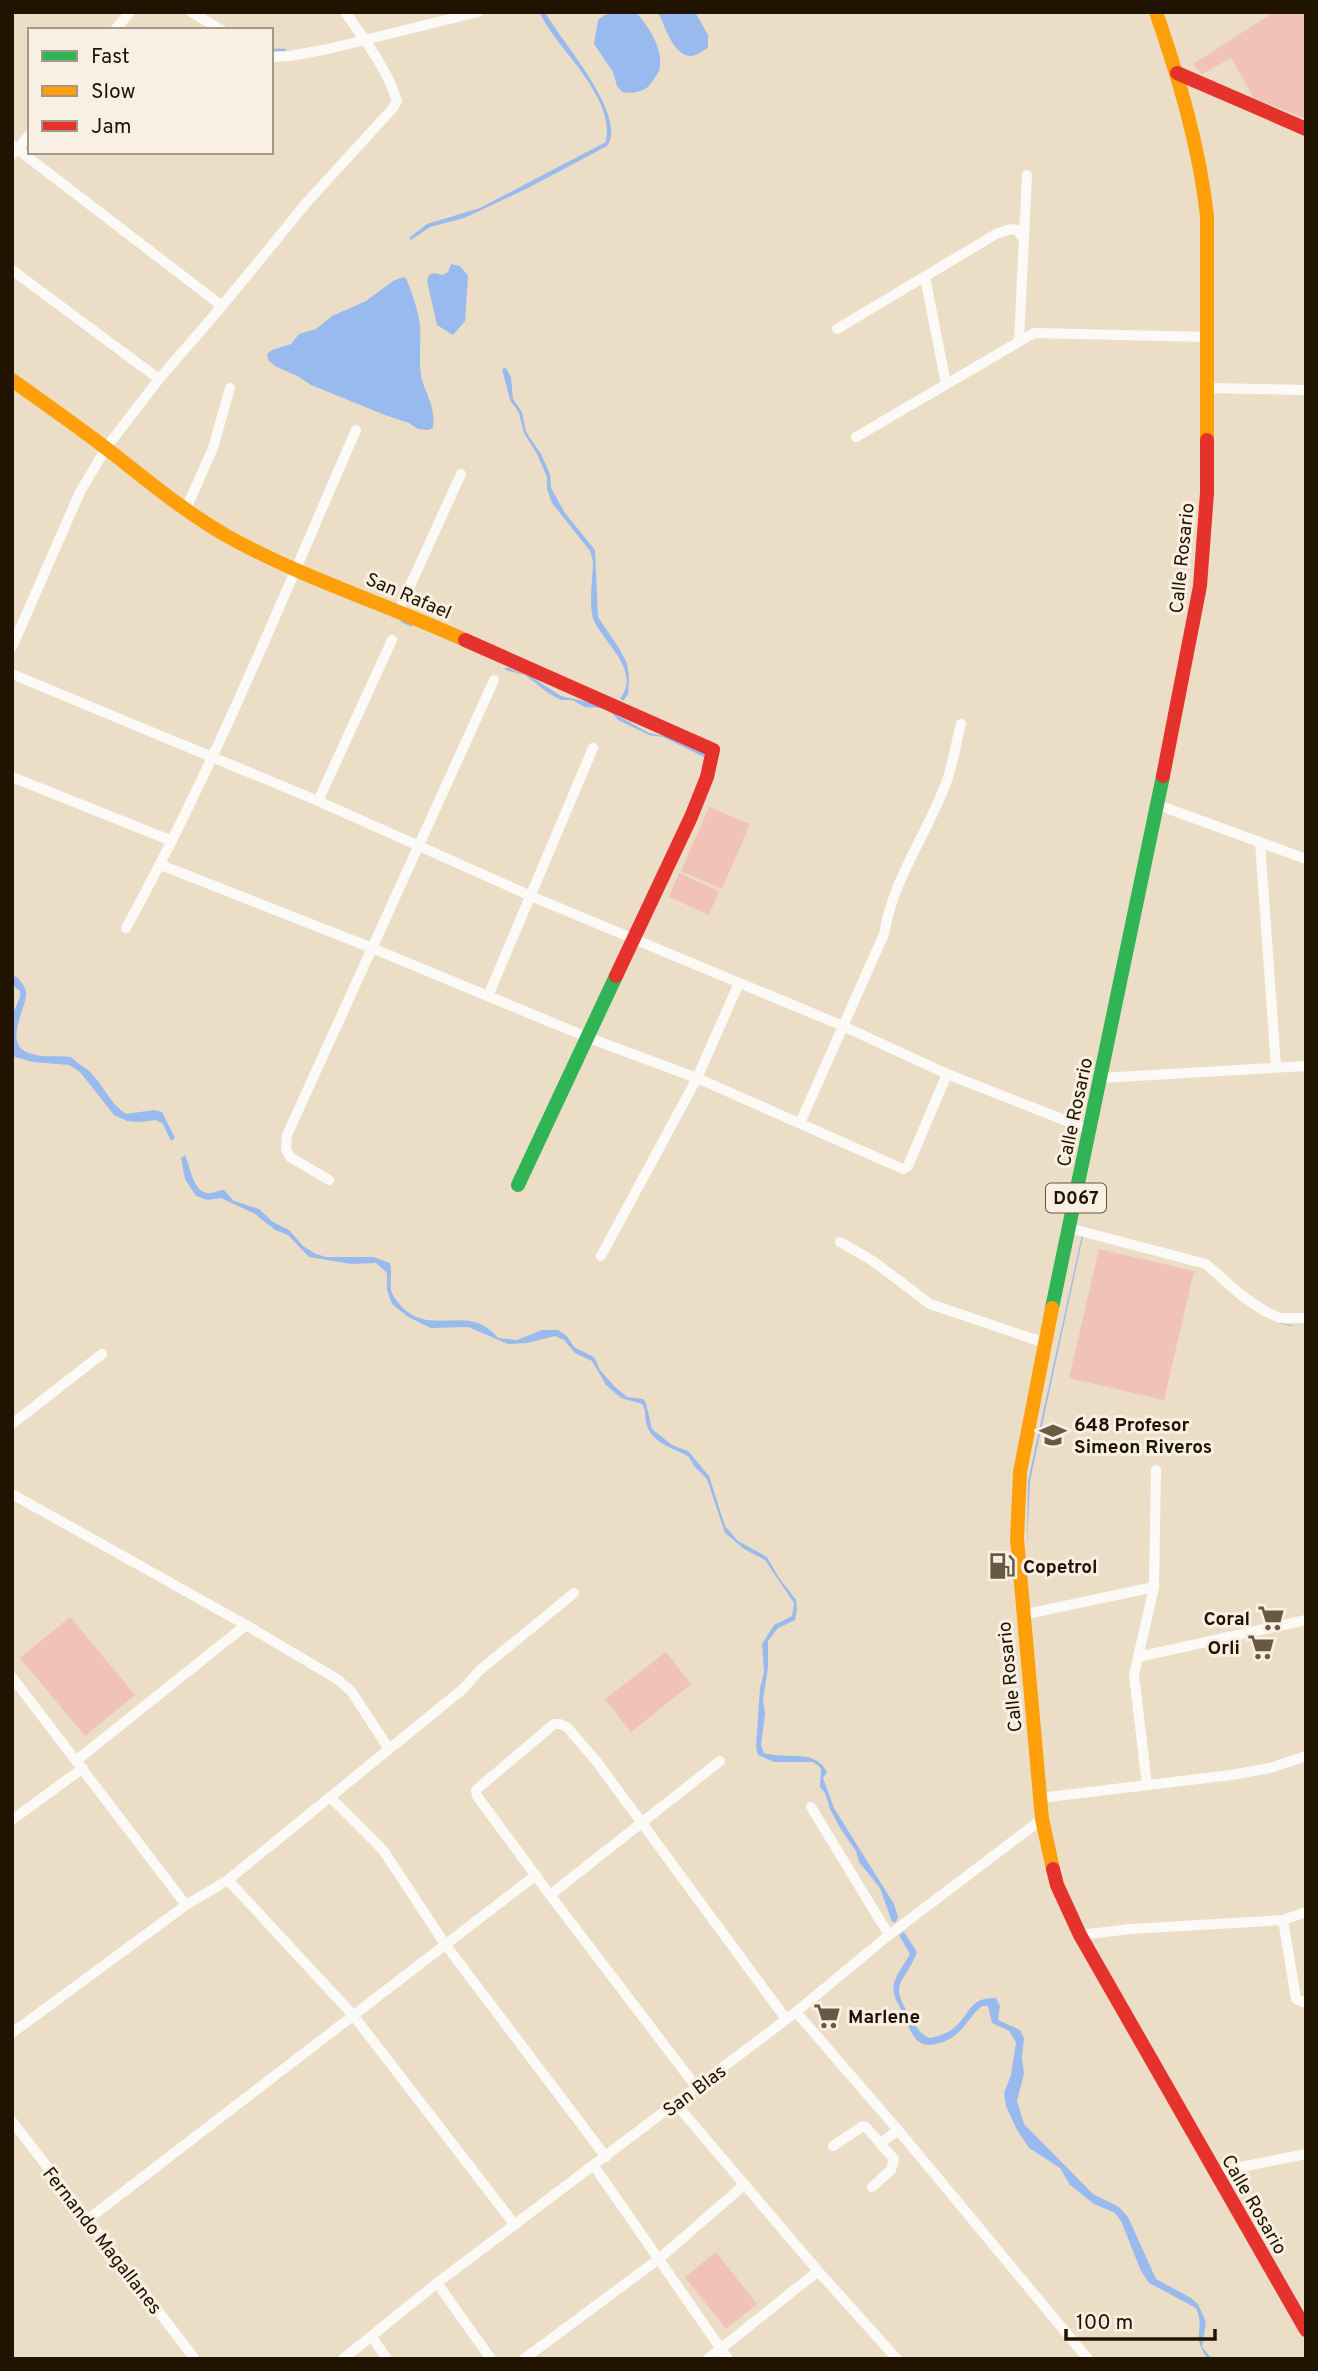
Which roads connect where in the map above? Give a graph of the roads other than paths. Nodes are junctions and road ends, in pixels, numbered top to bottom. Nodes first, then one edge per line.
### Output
1 (130, 12) edge
2 (191, 12) edge
3 (345, 12) edge
4 (478, 12) edge
5 (1156, 12) edge
6 (117, 28) edge
7 (219, 28) edge
8 (366, 41) junction
9 (273, 57) edge
10 (1177, 73) junction
11 (1306, 129) edge
12 (28, 136) edge
13 (14, 150) edge
14 (1027, 175) dead end
15 (1024, 239) junction
16 (12, 270) edge
17 (925, 277) junction
18 (222, 306) junction
19 (837, 329) dead end
20 (1208, 337) junction
21 (1019, 341) junction
22 (159, 379) junction
23 (12, 380) edge
24 (946, 384) junction
25 (230, 388) dead end
26 (1208, 388) junction
27 (1306, 390) edge
28 (356, 430) dead end
29 (856, 437) dead end
30 (106, 448) junction
31 (461, 474) dead end
32 (185, 511) junction
33 (296, 569) junction
34 (399, 610) junction
35 (392, 640) dead end
36 (12, 647) edge
37 (12, 674) edge
38 (494, 680) dead end
39 (961, 724) dead end
40 (593, 748) dead end
41 (212, 757) junction
42 (12, 777) edge
43 (318, 801) junction
44 (1158, 805) junction
45 (172, 841) junction
46 (1260, 842) junction
47 (419, 845) junction
48 (1306, 859) edge
49 (160, 865) junction
50 (531, 896) junction
51 (126, 928) dead end
52 (635, 937) junction
53 (372, 948) junction
54 (739, 983) junction
55 (488, 996) junction
56 (843, 1026) junction
57 (589, 1038) junction
58 (1306, 1066) edge
59 (1276, 1067) junction
60 (947, 1074) junction
61 (697, 1078) junction
62 (1101, 1078) junction
63 (800, 1123) junction
64 (1090, 1130) junction
65 (329, 1180) dead end
66 (518, 1185) dead end
67 (1069, 1228) junction
68 (840, 1242) dead end
69 (601, 1256) dead end
70 (1306, 1318) edge
71 (1045, 1343) junction
72 (102, 1354) dead end
73 (12, 1424) edge
74 (1156, 1470) dead end
75 (12, 1494) edge
76 (1154, 1587) junction
77 (573, 1593) dead end
78 (1022, 1615) junction
79 (1306, 1620) edge
80 (246, 1625) junction
81 (1138, 1657) junction
82 (12, 1677) edge
83 (389, 1749) junction
84 (1306, 1756) edge
85 (720, 1761) dead end
86 (80, 1764) junction
87 (1147, 1785) junction
88 (330, 1797) junction
89 (1040, 1798) junction
90 (811, 1807) dead end
91 (12, 1819) edge
92 (1042, 1819) junction
93 (642, 1823) junction
94 (536, 1875) junction
95 (228, 1880) junction
96 (550, 1895) junction
97 (186, 1905) junction
98 (1306, 1912) edge
99 (1283, 1920) junction
100 (888, 1935) junction
101 (1080, 1935) junction
102 (445, 1944) junction
103 (1306, 2003) edge
104 (796, 2012) junction
105 (353, 2015) junction
106 (786, 2019) junction
107 (12, 2033) edge
108 (697, 2088) junction
109 (676, 2104) junction
110 (12, 2121) edge
111 (898, 2130) junction
112 (881, 2143) junction
113 (834, 2146) dead end
114 (1306, 2154) edge
115 (606, 2157) junction
116 (594, 2166) junction
117 (1215, 2172) junction
118 (744, 2185) junction
119 (872, 2187) dead end
120 (87, 2220) junction
121 (515, 2225) junction
122 (660, 2258) junction
123 (818, 2271) junction
124 (437, 2283) junction
125 (1306, 2330) edge
126 (372, 2337) junction
127 (721, 2348) junction
128 (195, 2359) edge
129 (344, 2359) edge
130 (387, 2359) edge
131 (491, 2359) edge
132 (524, 2359) edge
133 (708, 2359) edge
134 (728, 2359) edge
135 (897, 2359) edge
136 (1088, 2359) edge

1 - 6 street
2 - 7 street
3 - 8 street
4 - 8 street
5 - 10 main road, Calle Rosario / D067
8 - 9 street
8 - 18 street
10 - 11 main road
10 - 20 main road, Calle Rosario / D067
12 - 13 street
13 - 18 street
14 - 15 street
15 - 17 street
15 - 21 street
16 - 22 street
17 - 19 street
17 - 24 street
18 - 22 street
20 - 21 street
20 - 26 main road, Calle Rosario / D067
21 - 24 street
22 - 30 street
23 - 30 main road, San Rafael
24 - 29 street
25 - 32 street
26 - 27 street
26 - 44 main road, Calle Rosario / D067
28 - 33 street
30 - 32 main road, San Rafael
30 - 36 street
31 - 34 street
32 - 33 main road, San Rafael
33 - 34 main road, San Rafael
33 - 41 street
34 - 52 main road, San Rafael
35 - 43 street
37 - 41 street
38 - 47 street
39 - 56 street
40 - 50 street
41 - 43 street
41 - 45 street
42 - 45 street
43 - 47 street
44 - 46 street
44 - 62 main road, Calle Rosario / D067
45 - 49 street
46 - 48 street
46 - 59 street
47 - 50 street
47 - 53 street
49 - 51 street
49 - 53 street
50 - 52 street
50 - 55 street
52 - 54 street
52 - 57 main road
53 - 55 street
53 - 65 street
54 - 56 street
54 - 61 street
55 - 57 street
56 - 60 street
56 - 63 street
57 - 61 street
57 - 66 main road
58 - 59 street
59 - 62 street
60 - 63 street
60 - 64 street
61 - 63 street
61 - 69 street
62 - 64 main road, Calle Rosario / D067
64 - 67 main road, Calle Rosario / D067
67 - 70 street
67 - 71 main road, Calle Rosario / D067
68 - 71 street
71 - 78 main road, Calle Rosario / D067
72 - 73 street
74 - 76 street
75 - 80 street
76 - 78 street
76 - 81 street
77 - 83 street
78 - 89 main road, Calle Rosario / D067
79 - 81 street
80 - 83 street
80 - 86 street
81 - 87 street
82 - 86 street
83 - 88 street
84 - 87 street
85 - 93 street
86 - 91 street
86 - 97 street
87 - 89 street
88 - 95 street
88 - 102 street
89 - 92 main road, Calle Rosario / D067
90 - 100 street
92 - 100 street, San Blas
92 - 101 main road, Calle Rosario / D067
93 - 94 street
93 - 96 street
93 - 106 street
94 - 96 street
94 - 102 street
95 - 97 street
95 - 105 street
96 - 108 street
97 - 107 street
98 - 99 street
99 - 101 street
99 - 103 street
100 - 104 street, San Blas
101 - 117 main road, Calle Rosario / D067
102 - 105 street
102 - 115 street
104 - 106 street, San Blas
104 - 111 street
105 - 120 street
105 - 121 street
106 - 108 street, San Blas
108 - 109 street, San Blas
109 - 115 street, San Blas
109 - 118 street
110 - 120 street, Fernando Magallanes
111 - 112 street
111 - 136 street
112 - 113 street
112 - 119 street
114 - 117 street
115 - 116 street, San Blas
116 - 121 street, San Blas
116 - 122 street
117 - 125 main road, Calle Rosario / D067
118 - 122 street
118 - 123 street
120 - 128 street, Fernando Magallanes
121 - 124 street, San Blas
122 - 127 street
122 - 132 street
123 - 127 street
123 - 135 street
124 - 126 street, San Blas
124 - 131 street
126 - 129 street, San Blas
126 - 130 street
127 - 133 street
127 - 134 street

